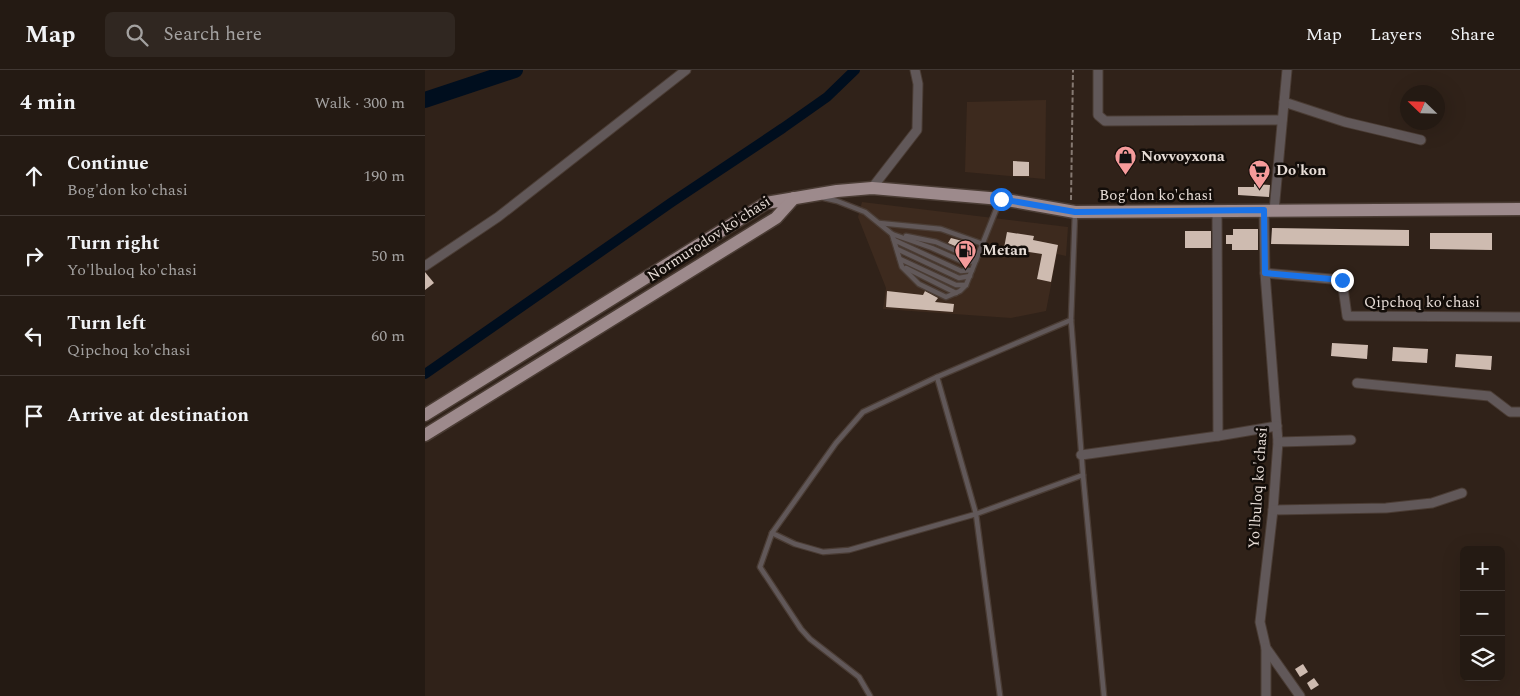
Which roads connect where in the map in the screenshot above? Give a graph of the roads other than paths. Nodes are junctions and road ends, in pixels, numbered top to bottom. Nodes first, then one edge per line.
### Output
1 (686, 70) edge
2 (915, 70) edge
3 (1099, 70) edge
4 (1287, 70) edge
5 (1284, 102) junction
6 (1283, 120) junction
7 (1421, 140) dead end
8 (871, 188) junction
9 (813, 195) junction
10 (794, 198) junction
11 (1001, 199) junction
12 (1520, 209) edge
13 (1073, 211) junction
14 (1217, 211) junction
15 (1269, 211) junction
16 (878, 223) junction
17 (892, 234) junction
18 (894, 240) junction
19 (983, 244) junction
20 (897, 249) junction
21 (979, 253) junction
22 (900, 259) junction
23 (976, 260) junction
24 (425, 266) edge
25 (902, 266) junction
26 (972, 270) junction
27 (1265, 273) junction
28 (970, 276) junction
29 (966, 285) junction
30 (956, 293) junction
31 (1520, 317) edge
32 (1071, 320) junction
33 (937, 377) junction
34 (1357, 383) dead end
35 (1520, 412) edge
36 (425, 415) edge
37 (1277, 426) junction
38 (425, 435) edge
39 (1218, 436) junction
40 (1351, 440) dead end
41 (1278, 442) junction
42 (1081, 455) junction
43 (1083, 476) junction
44 (1462, 493) dead end
45 (1273, 510) junction
46 (976, 514) junction
47 (772, 533) junction
48 (1266, 648) junction
49 (870, 696) edge
50 (1000, 696) edge
51 (1104, 696) edge
52 (1266, 696) edge
53 (1301, 696) edge

1 - 24 street
2 - 8 street
3 - 6 street
4 - 5 street, Yo'lbuloq ko'chasi
5 - 6 street, Yo'lbuloq ko'chasi
5 - 7 street
6 - 15 street, Yo'lbuloq ko'chasi
8 - 9 main road, Bog'don ko'chasi
8 - 11 main road, Bog'don ko'chasi
9 - 10 main road, Bog'don ko'chasi
9 - 16 lane
10 - 36 main road, Normurodov ko'chasi
10 - 38 main road, Normurodov ko'chasi
11 - 13 main road, Bog'don ko'chasi
11 - 19 lane
12 - 15 main road, Bog'don ko'chasi
13 - 14 main road, Bog'don ko'chasi
13 - 32 lane
14 - 15 main road, Bog'don ko'chasi
14 - 39 street
15 - 27 street, Yo'lbuloq ko'chasi
16 - 17 lane
16 - 19 lane
17 - 18 lane
17 - 21 lane
17 - 23 lane
18 - 20 lane
18 - 26 lane
19 - 21 lane
20 - 22 lane
20 - 28 lane
21 - 23 lane
22 - 25 lane
22 - 29 lane
23 - 26 lane
25 - 30 lane
25 - 30 lane
26 - 28 lane
27 - 31 street, Qipchoq ko'chasi
27 - 37 street, Yo'lbuloq ko'chasi
28 - 29 lane
29 - 30 lane
32 - 33 lane
32 - 42 lane
33 - 46 lane
33 - 47 lane
34 - 35 street
37 - 39 street
37 - 41 street, Yo'lbuloq ko'chasi
39 - 42 street
40 - 41 street
41 - 45 street, Yo'lbuloq ko'chasi
42 - 43 lane
43 - 46 lane
43 - 51 lane
44 - 45 street
45 - 48 street, Yo'lbuloq ko'chasi
46 - 47 lane
46 - 50 lane
47 - 49 lane
48 - 52 street
48 - 53 street, Yo'lbuloq ko'chasi

